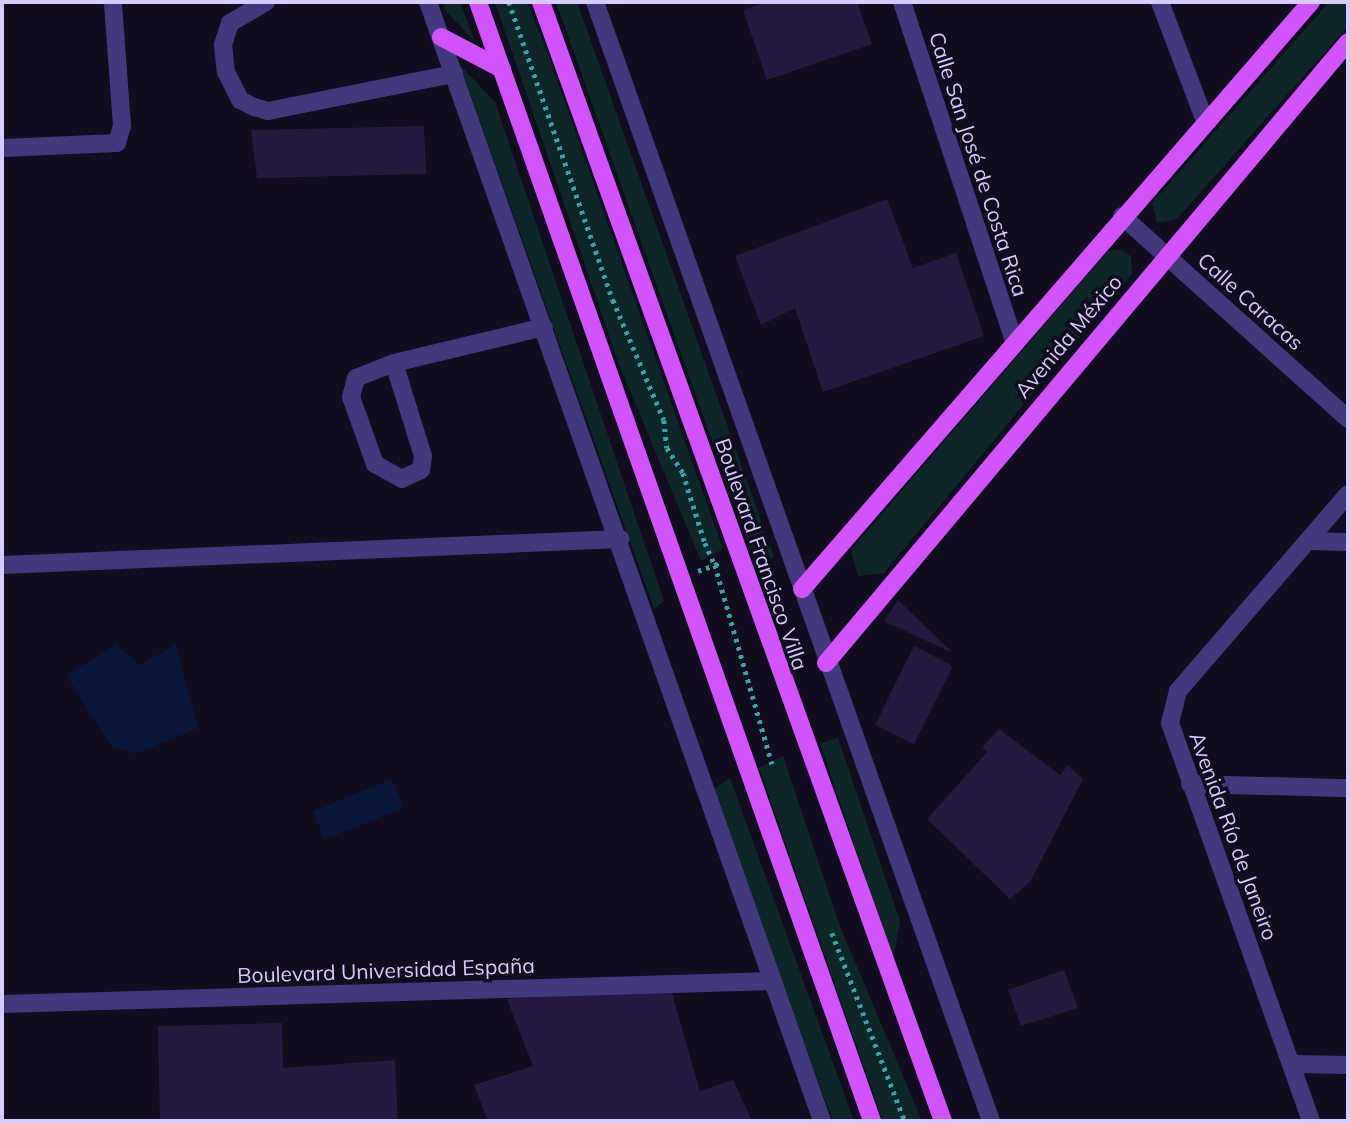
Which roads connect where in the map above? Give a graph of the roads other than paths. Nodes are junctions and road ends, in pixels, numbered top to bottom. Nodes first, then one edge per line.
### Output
1 (113, 2) edge
2 (266, 2) edge
3 (428, 2) edge
4 (478, 2) edge
5 (541, 2) edge
6 (596, 2) edge
7 (902, 2) edge
8 (1160, 2) edge
9 (1311, 2) edge
10 (441, 37) junction
11 (1348, 42) edge
12 (502, 69) junction
13 (454, 74) junction
14 (1205, 121) junction
15 (2, 148) edge
16 (1122, 216) junction
17 (1166, 254) junction
18 (544, 327) junction
19 (1014, 340) junction
20 (394, 363) junction
21 (1348, 419) edge
22 (1348, 494) edge
23 (620, 539) junction
24 (1308, 541) junction
25 (1348, 542) edge
26 (2, 565) edge
27 (802, 589) junction
28 (826, 663) junction
29 (1190, 784) junction
30 (1348, 788) edge
31 (771, 981) junction
32 (2, 1004) edge
33 (1291, 1064) junction
34 (1348, 1065) edge
35 (822, 1121) edge
36 (872, 1121) edge
37 (943, 1121) edge
38 (990, 1121) edge
39 (1311, 1121) edge

1 - 15 street
2 - 13 street
3 - 10 street
4 - 12 main road
5 - 37 main road, Boulevard Francisco Villa
6 - 27 street, Boulevard Francisco Villa
7 - 19 street, Calle San José de Costa Rica
8 - 14 street
9 - 14 main road, Avenida México
10 - 12 main road
10 - 13 street
11 - 17 main road, Avenida México
12 - 36 main road
13 - 18 street
14 - 16 main road, Avenida México
16 - 17 street, Calle Caracas
16 - 19 main road, Avenida México
17 - 21 street, Calle Caracas
17 - 28 main road, Avenida México
18 - 20 street
18 - 23 street
19 - 27 main road, Avenida México
20 - 20 street
22 - 24 street, Avenida Río de Janeiro
23 - 26 street
23 - 31 street
24 - 25 street
24 - 29 street, Avenida Río de Janeiro
27 - 28 street, Boulevard Francisco Villa
28 - 38 street, Boulevard Francisco Villa
29 - 30 street
29 - 33 street, Avenida Río de Janeiro
31 - 32 street, Boulevard Universidad España
31 - 35 street
33 - 34 street
33 - 39 street, Avenida Río de Janeiro

